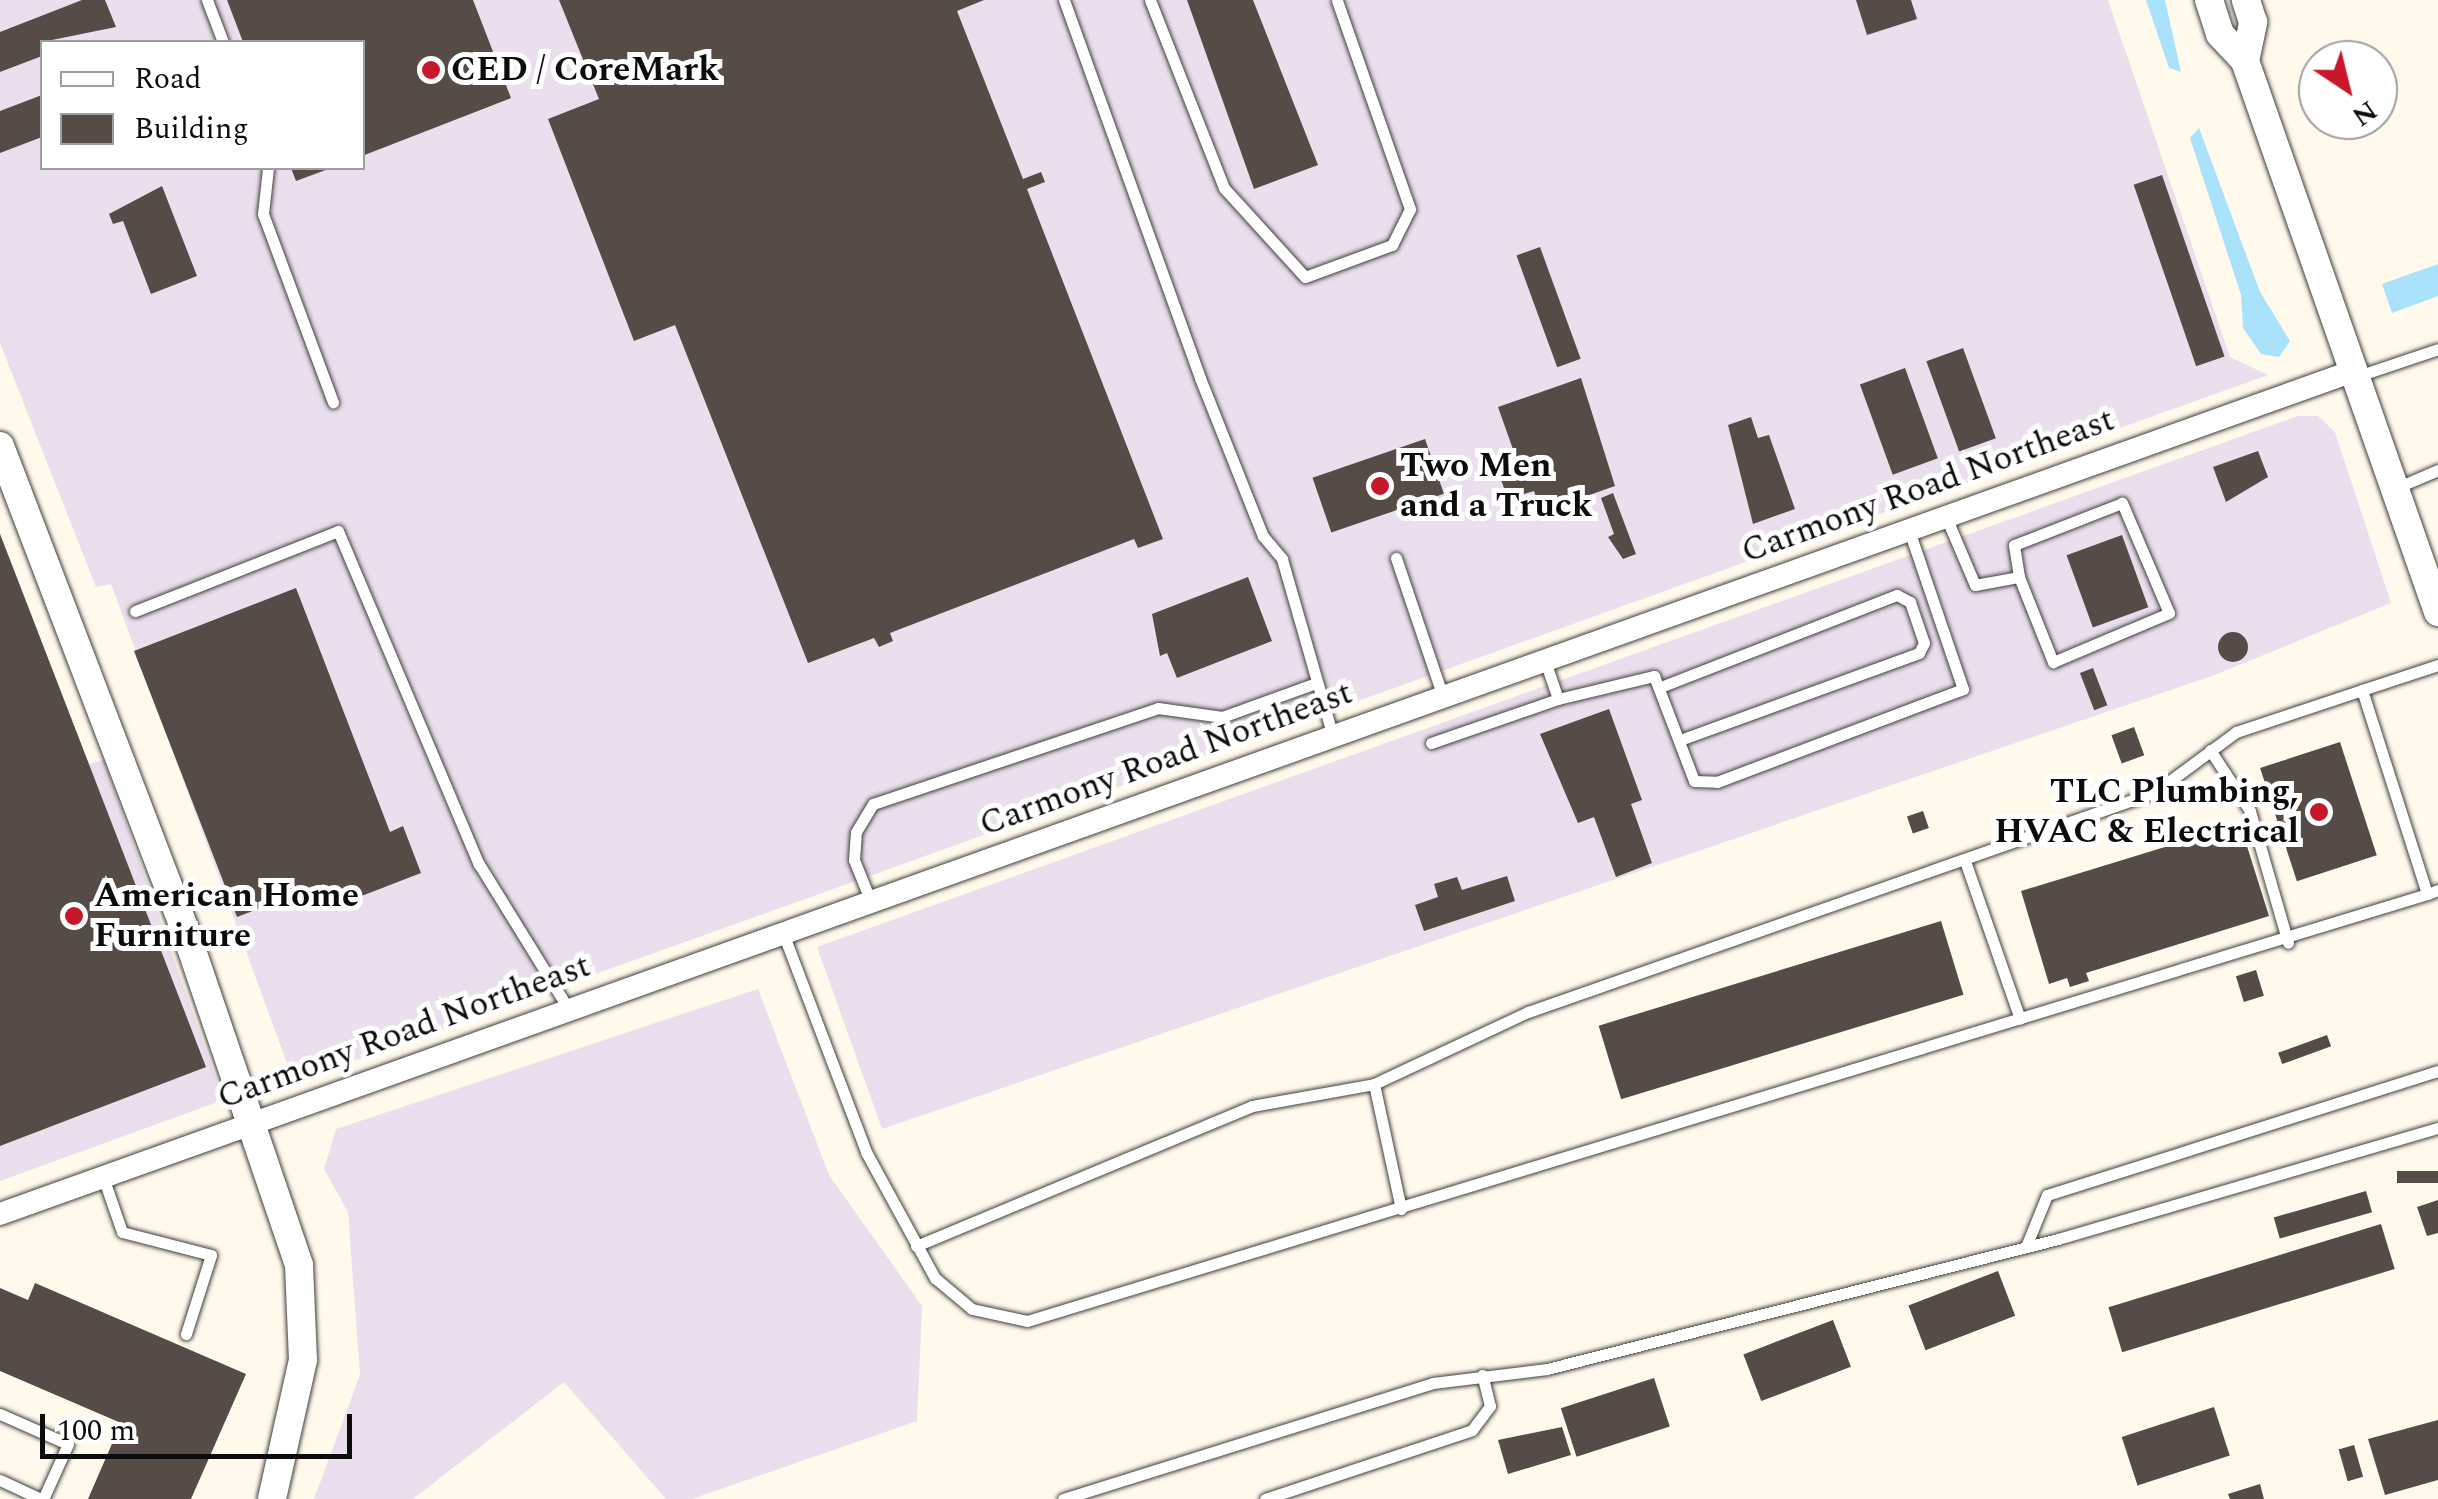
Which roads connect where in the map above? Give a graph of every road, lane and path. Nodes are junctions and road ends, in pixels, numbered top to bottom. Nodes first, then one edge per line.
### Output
1 (207, 0) edge
2 (1064, 0) edge
3 (1150, 0) edge
4 (1337, 0) edge
5 (2208, 0) edge
6 (2246, 0) edge
7 (222, 40) edge
8 (2245, 61) junction
9 (268, 170) edge
10 (2438, 348) edge
11 (2357, 373) junction
12 (333, 402) dead end
13 (0, 446) edge
14 (2438, 470) edge
15 (2396, 488) junction
16 (1946, 517) junction
17 (1909, 530) junction
18 (1396, 558) dead end
19 (2019, 577) junction
20 (136, 611) dead end
21 (2438, 612) edge
22 (1545, 660) junction
23 (2438, 665) edge
24 (1312, 684) junction
25 (1663, 686) junction
26 (2362, 690) junction
27 (1443, 697) junction
28 (1558, 699) junction
29 (1333, 736) junction
30 (1680, 740) junction
31 (1431, 743) dead end
32 (2210, 750) junction
33 (1965, 861) junction
34 (2433, 892) edge
35 (871, 902) junction
36 (783, 933) junction
37 (2288, 943) junction
38 (569, 1010) junction
39 (2020, 1019) junction
40 (2438, 1071) edge
41 (1374, 1084) junction
42 (254, 1123) junction
43 (2438, 1128) edge
44 (102, 1178) junction
45 (1401, 1209) junction
46 (0, 1214) edge
47 (2027, 1244) junction
48 (916, 1246) junction
49 (186, 1334) dead end
50 (1482, 1375) junction
51 (0, 1414) edge
52 (0, 1480) edge
53 (42, 1499) edge
54 (272, 1499) edge
55 (1063, 1499) edge
56 (1265, 1499) edge

1 - 7 lane
2 - 24 lane
3 - 4 lane
5 - 8 street
6 - 8 street
8 - 11 street
9 - 12 lane
10 - 11 lane
11 - 15 street
11 - 16 street, Carmony Road Northeast
13 - 42 street
14 - 15 lane
15 - 21 street
16 - 17 street, Carmony Road Northeast
16 - 19 lane
17 - 22 street, Carmony Road Northeast
17 - 30 lane
18 - 27 lane
19 - 19 lane
20 - 38 lane
22 - 27 street, Carmony Road Northeast
22 - 28 lane
23 - 26 lane
24 - 29 lane
24 - 35 lane
25 - 28 lane
25 - 30 lane
25 - 30 lane
26 - 32 lane
26 - 34 lane
27 - 29 street, Carmony Road Northeast
28 - 31 lane
29 - 35 street, Carmony Road Northeast
32 - 33 lane
32 - 37 lane
33 - 39 lane
33 - 41 lane
34 - 37 lane
35 - 36 street, Carmony Road Northeast
36 - 38 street, Carmony Road Northeast
36 - 48 lane
37 - 39 lane
38 - 42 street, Carmony Road Northeast
39 - 45 lane
40 - 47 lane
41 - 45 lane
41 - 48 lane
42 - 44 street, Carmony Road Northeast
42 - 54 street
43 - 47 lane
44 - 46 street, Carmony Road Northeast
44 - 49 lane
45 - 48 lane
47 - 50 lane
50 - 55 lane
50 - 56 lane
51 - 53 lane
52 - 53 lane

